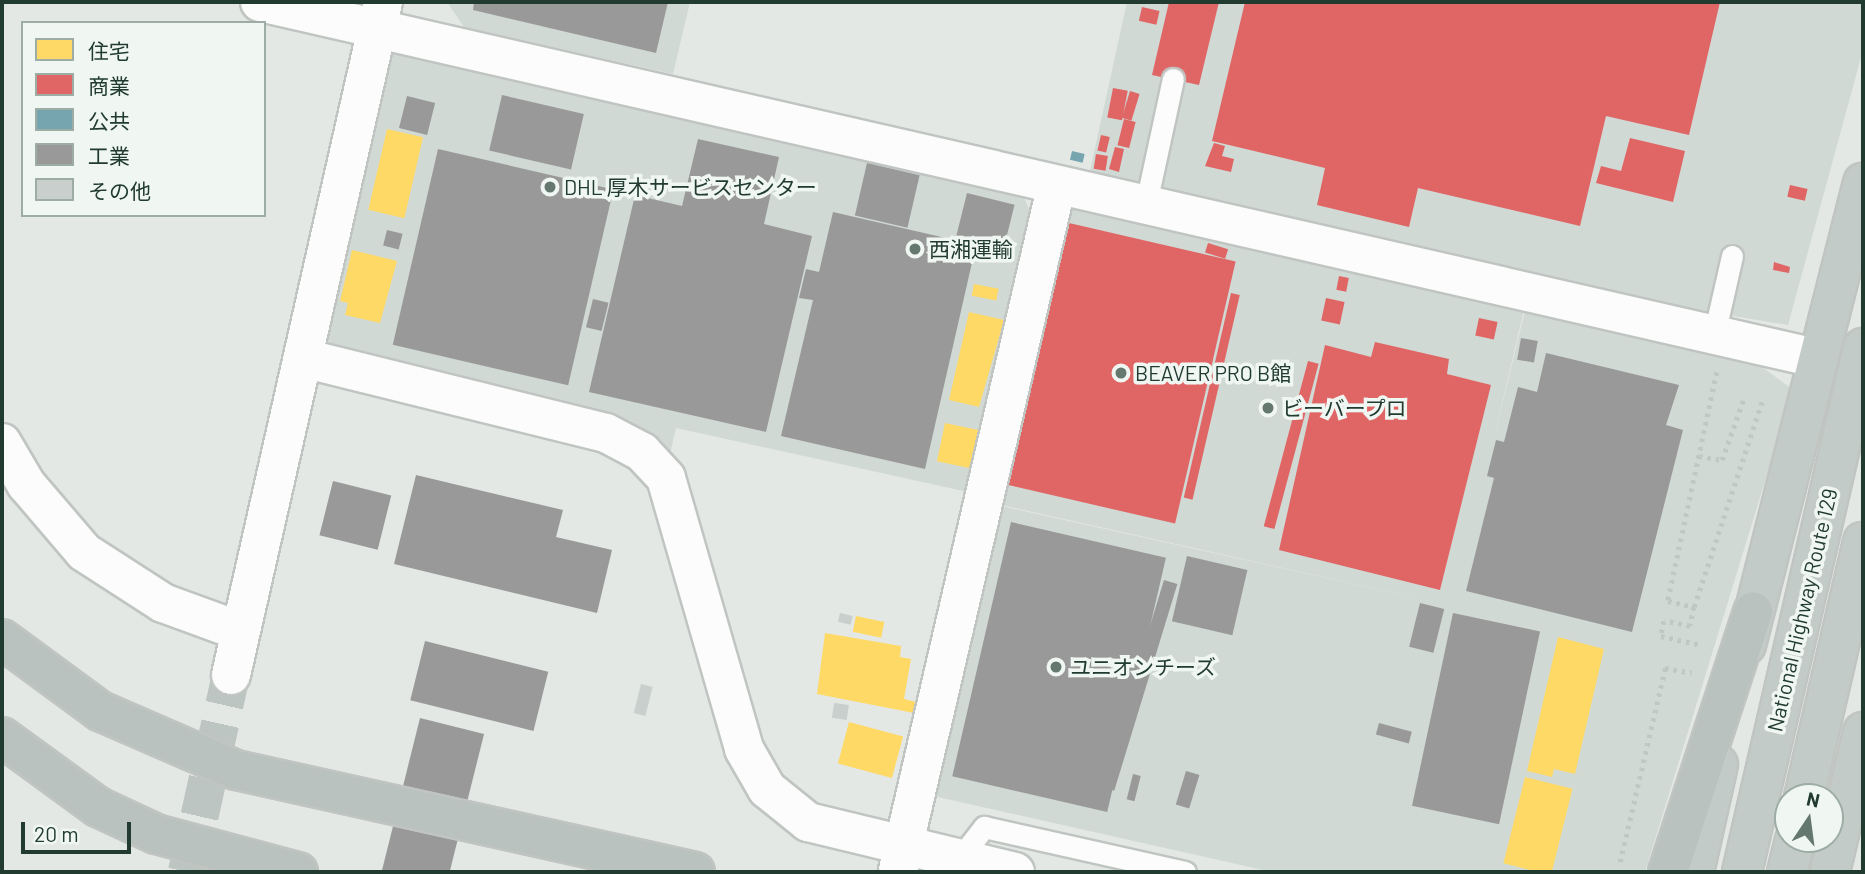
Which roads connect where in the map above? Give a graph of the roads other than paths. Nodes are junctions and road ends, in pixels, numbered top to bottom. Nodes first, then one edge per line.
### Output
1 (260, 2) edge
2 (380, 15) edge
3 (1173, 79) dead end
4 (1863, 183) edge
5 (1055, 188) junction
6 (1145, 208) junction
7 (1732, 256) dead end
8 (1717, 348) junction
9 (1863, 348) edge
10 (303, 358) junction
11 (1816, 358) junction
12 (2, 443) edge
13 (1863, 542) edge
14 (1753, 612) junction
15 (240, 631) junction
16 (2, 639) edge
17 (231, 675) tunnel mouth
18 (1863, 732) edge
19 (2, 737) edge
20 (1807, 783) edge
21 (1792, 853) edge
22 (901, 858) junction
23 (959, 859) junction
24 (675, 871) edge
25 (298, 872) edge
26 (1014, 872) edge
27 (1185, 872) edge
28 (1668, 872) edge
29 (1694, 872) edge
30 (1742, 872) edge
31 (1787, 872) edge
32 (1830, 872) edge

1 - 2 street
2 - 5 street
2 - 10 street
3 - 6 lane
4 - 11 highway
5 - 6 street
5 - 22 street
6 - 8 street
7 - 8 lane
8 - 11 street
9 - 30 highway, National Highway Route 129
10 - 15 street
10 - 22 street
11 - 14 highway
12 - 15 street
13 - 20 highway
14 - 28 highway
14 - 29 highway
15 - 17 street
16 - 24 highway
18 - 32 highway
19 - 25 highway
21 - 31 highway
22 - 23 street
23 - 26 street
23 - 27 lane

